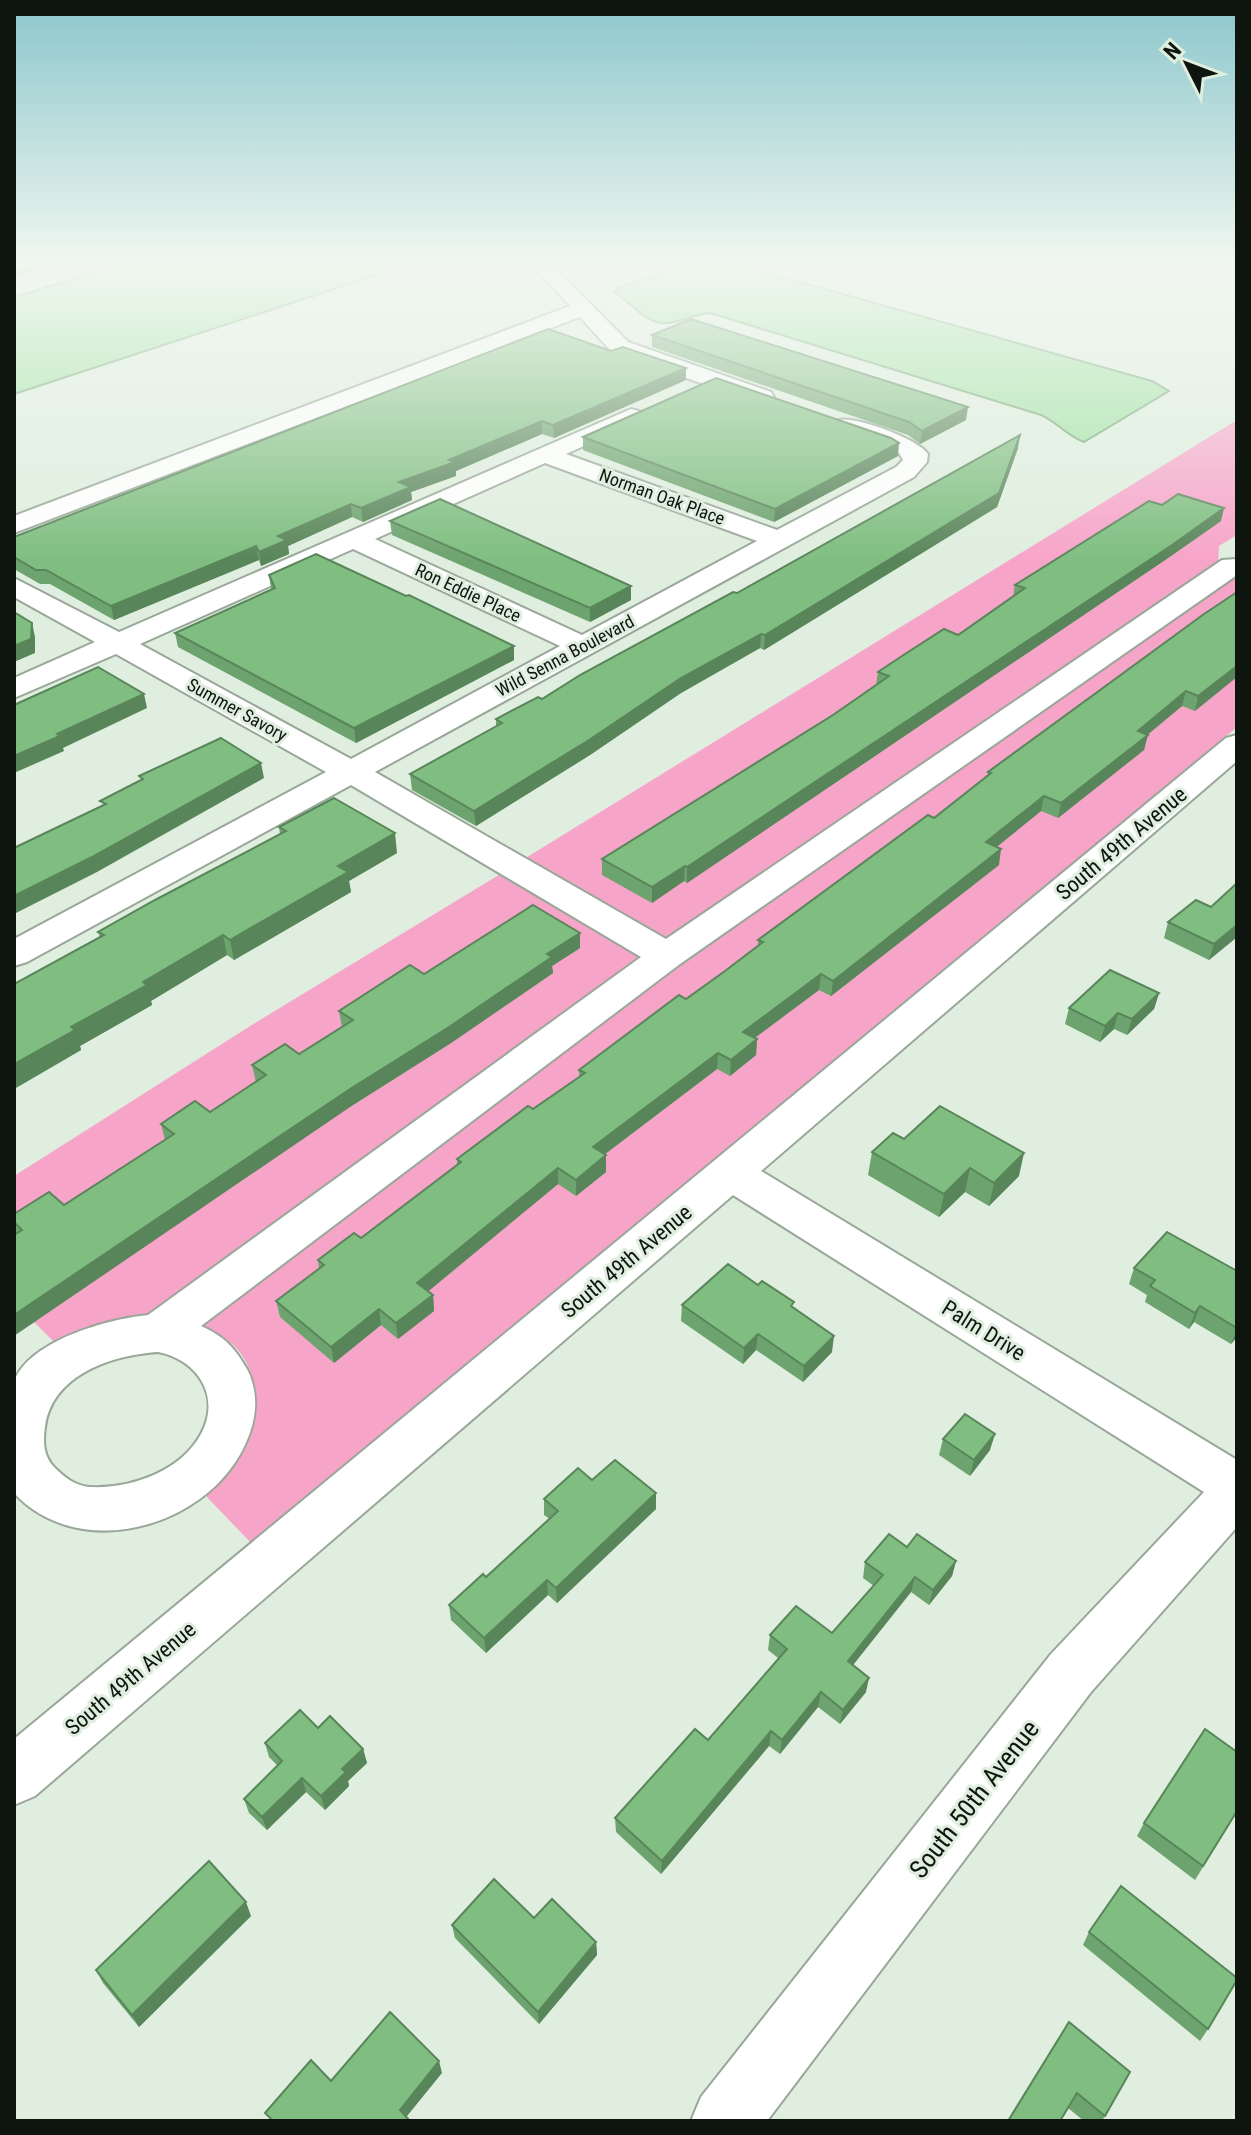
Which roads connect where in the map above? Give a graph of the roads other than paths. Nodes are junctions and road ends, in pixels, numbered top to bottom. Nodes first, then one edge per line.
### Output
1 (441, 363) edge
2 (664, 363) edge
3 (712, 380) junction
4 (680, 394) edge
5 (653, 406) edge
6 (544, 454) junction
7 (14, 525) edge
8 (353, 539) junction
9 (779, 540) junction
10 (1235, 560) edge
11 (14, 586) edge
12 (116, 644) junction
13 (583, 646) junction
14 (14, 689) edge
15 (1237, 745) edge
16 (351, 772) junction
17 (14, 954) edge
18 (667, 956) junction
19 (730, 1173) junction
20 (158, 1333) junction
21 (1237, 1488) edge
22 (14, 1776) edge
23 (725, 2121) edge

1 - 7 street
2 - 3 street, Wild Senna Boulevard
3 - 4 street
3 - 9 street, Wild Senna Boulevard
5 - 6 street
6 - 8 street
6 - 9 street, Norman Oak Place
8 - 12 street
8 - 13 street, Ron Eddie Place
9 - 13 street, Wild Senna Boulevard
10 - 18 street
11 - 12 street, Summer Savory
12 - 14 street
12 - 16 street, Summer Savory
13 - 16 street, Wild Senna Boulevard
15 - 19 street, South 49th Avenue
16 - 17 street, Wild Senna Boulevard
16 - 18 street, Summer Savory
18 - 20 street
19 - 21 street, Palm Drive
19 - 22 street, South 49th Avenue
20 - 20 street
21 - 23 street, South 50th Avenue

